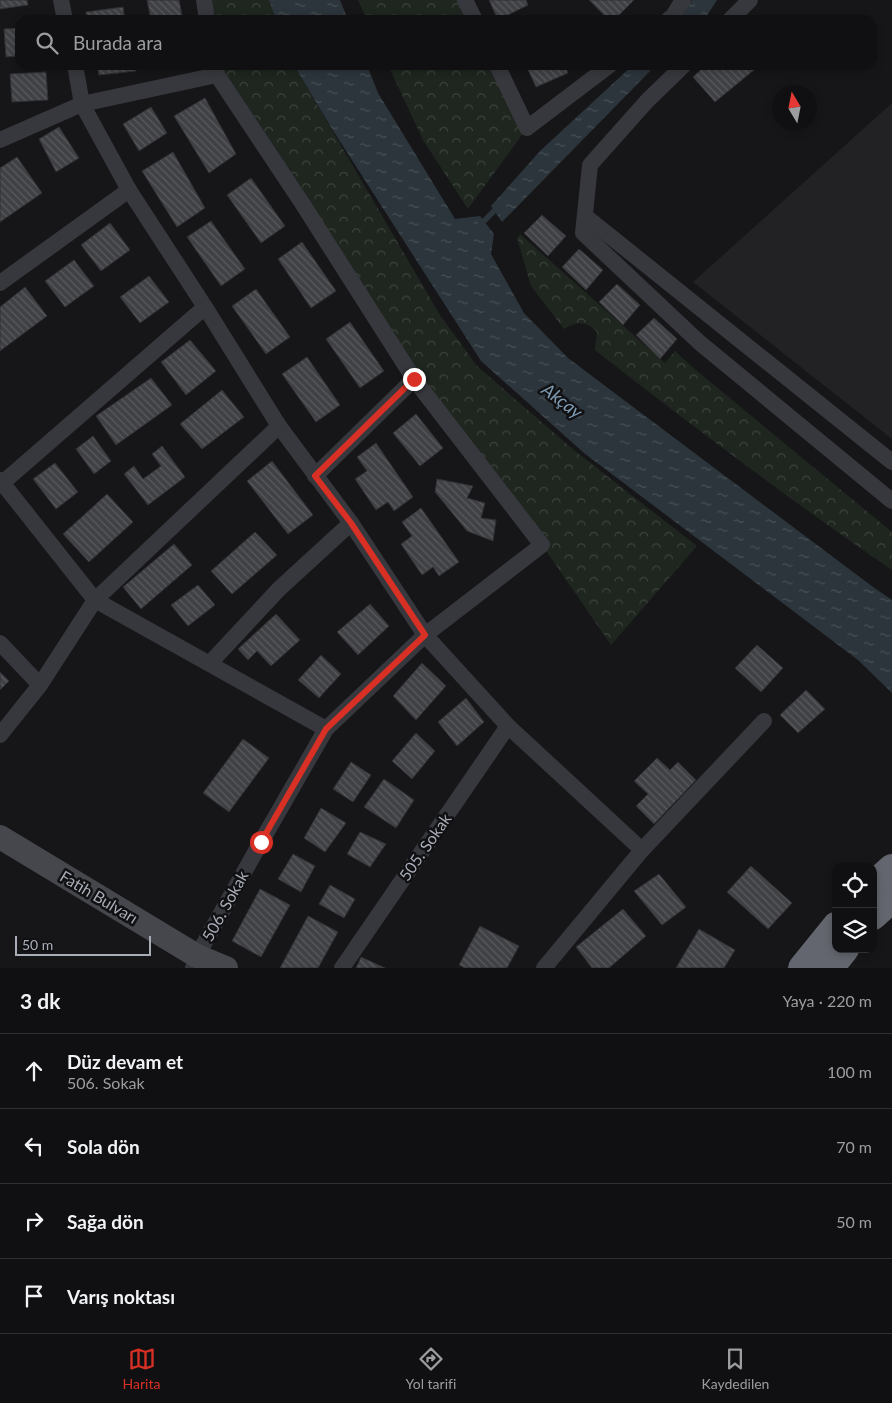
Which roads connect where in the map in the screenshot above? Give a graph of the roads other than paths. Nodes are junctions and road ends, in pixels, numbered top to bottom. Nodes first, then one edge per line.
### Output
1 (61, 0) edge
2 (204, 0) edge
3 (465, 0) edge
4 (683, 0) edge
5 (750, 0) edge
6 (65, 15) edge
7 (206, 15) edge
8 (472, 15) edge
9 (674, 15) edge
10 (735, 15) edge
11 (75, 70) edge
12 (216, 70) edge
13 (499, 70) edge
14 (603, 70) edge
15 (679, 70) edge
16 (82, 104) junction
17 (0, 140) edge
18 (129, 190) junction
19 (585, 216) junction
20 (0, 283) edge
21 (205, 307) junction
22 (414, 379) junction
23 (279, 426) junction
24 (892, 462) edge
25 (315, 476) junction
26 (1, 483) edge
27 (892, 500) edge
28 (351, 523) junction
29 (95, 600) junction
30 (425, 635) junction
31 (0, 643) edge
32 (210, 663) junction
33 (40, 685) junction
34 (764, 721) dead end
35 (508, 726) junction
36 (326, 729) junction
37 (0, 735) edge
38 (0, 837) edge
39 (642, 850) junction
40 (892, 868) edge
41 (877, 881) edge
42 (892, 899) edge
43 (877, 912) edge
44 (832, 931) edge
45 (842, 953) edge
46 (195, 962) edge
47 (226, 968) edge
48 (342, 968) edge
49 (544, 968) edge
50 (802, 968) edge
51 (830, 968) edge

1 - 6 street
2 - 7 street
3 - 8 street
4 - 9 street
5 - 10 street
11 - 16 street
12 - 16 street
12 - 22 street
13 - 14 street
15 - 19 street
16 - 17 street
16 - 18 street
18 - 20 street
18 - 21 street
19 - 24 street
19 - 27 street
21 - 23 street
21 - 26 street
22 - 25 street
22 - 30 street, 506. Sokak
23 - 25 street
23 - 29 street
25 - 28 street
26 - 29 street
28 - 30 street
28 - 32 street
29 - 32 street
29 - 33 street
30 - 35 street
30 - 36 street, 506. Sokak
31 - 33 street
32 - 36 street
33 - 37 street
34 - 39 street
35 - 39 street
35 - 48 street, 505. Sokak
36 - 46 street, 506. Sokak
38 - 46 street, Fatih Bulvarı
39 - 49 street
40 - 41 highway
42 - 43 highway
44 - 50 highway
45 - 51 highway
46 - 47 street, Fatih Bulvarı

